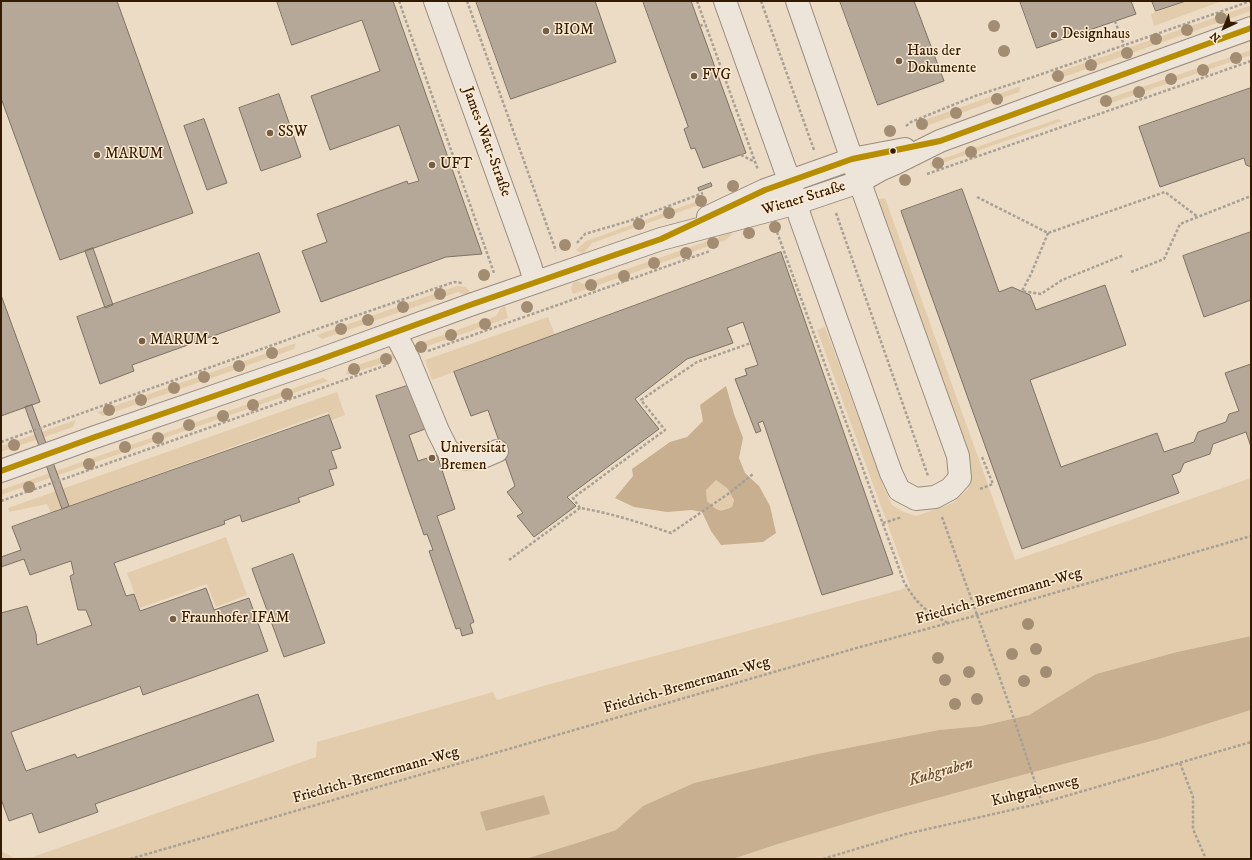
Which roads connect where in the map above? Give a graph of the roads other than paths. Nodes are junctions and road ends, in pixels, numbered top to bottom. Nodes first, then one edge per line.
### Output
1 (435, 1) edge
2 (725, 1) edge
3 (797, 1) edge
4 (1251, 28) edge
5 (940, 141) junction
6 (852, 159) junction
7 (790, 181) junction
8 (859, 182) junction
9 (797, 203) junction
10 (661, 239) junction
11 (533, 274) junction
12 (396, 333) junction
13 (497, 451) dead end
14 (1, 471) edge

1 - 11 street, James-Watt-Straße
2 - 7 street
3 - 6 street
4 - 5 street, Wiener Straße
5 - 6 street, Wiener Straße
5 - 8 street, Wiener Straße
6 - 7 street, Wiener Straße
6 - 8 street
7 - 9 street
7 - 10 street, Wiener Straße
8 - 9 street, Wiener Straße
8 - 9 street
9 - 10 street, Wiener Straße
10 - 11 street, Wiener Straße
11 - 12 street, Wiener Straße
12 - 13 street
12 - 14 street, Wiener Straße

